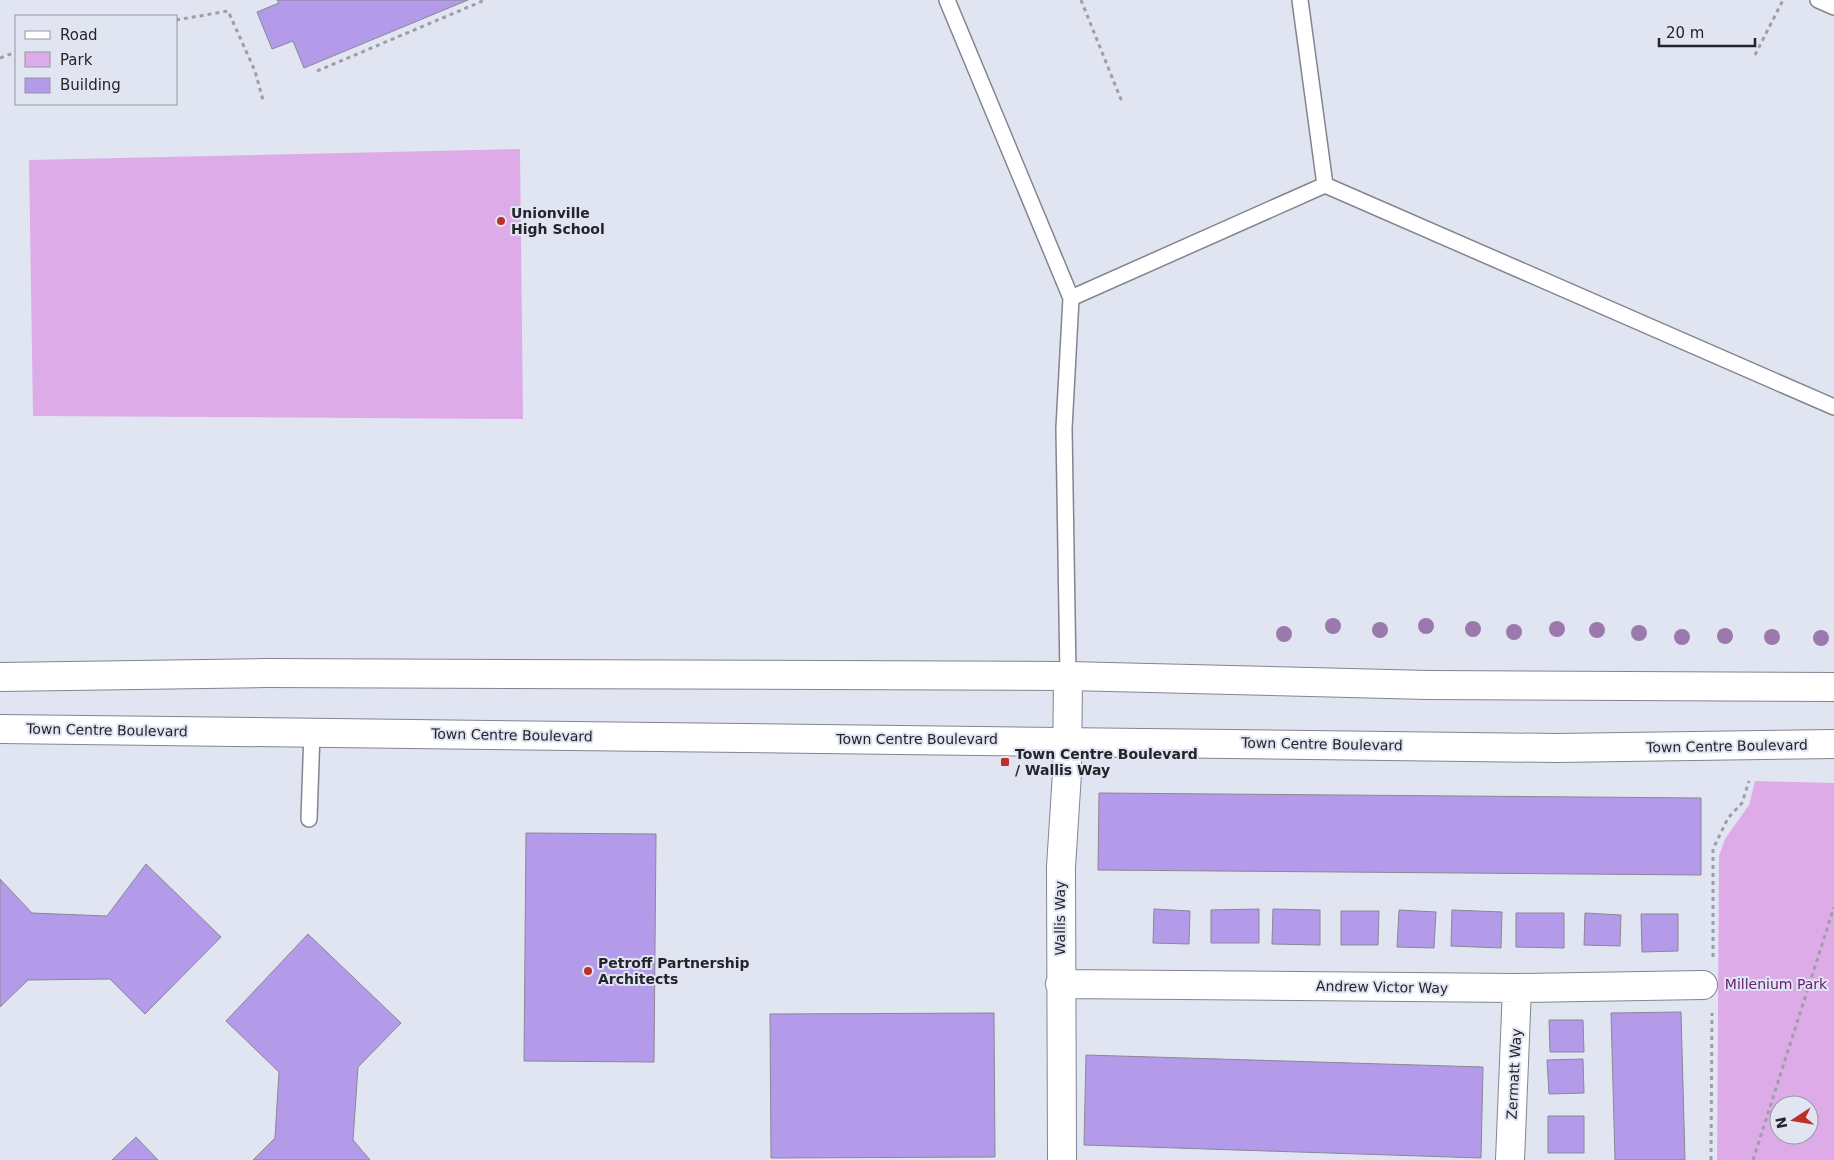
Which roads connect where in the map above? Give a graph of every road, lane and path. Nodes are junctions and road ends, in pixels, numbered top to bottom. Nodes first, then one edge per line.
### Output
1 (485, 0) edge
2 (946, 0) edge
3 (1081, 0) edge
4 (1300, 0) edge
5 (1783, 0) edge
6 (1818, 0) edge
7 (1834, 7) edge
8 (178, 20) edge
9 (15, 52) edge
10 (1755, 55) dead end
11 (0, 58) edge
12 (317, 71) dead end
13 (263, 100) dead end
14 (1122, 102) dead end
15 (1325, 185) junction
16 (1070, 298) junction
17 (1834, 407) edge
18 (1068, 676) junction
19 (0, 677) edge
20 (1834, 687) edge
21 (0, 729) edge
22 (312, 732) junction
23 (1067, 740) junction
24 (1834, 744) edge
25 (309, 819) dead end
26 (1834, 907) edge
27 (1060, 984) junction
28 (1703, 985) dead end
29 (1518, 988) junction
30 (1062, 1160) edge
31 (1510, 1160) edge
32 (1753, 1160) edge

1 - 12 path
2 - 16 lane
3 - 14 path
4 - 15 lane
5 - 10 path
6 - 7 lane
8 - 13 path
9 - 11 path
15 - 16 lane
15 - 17 lane
16 - 18 lane
18 - 19 main road
18 - 20 main road
18 - 23 main road, Wallis Way
21 - 22 main road, Town Centre Boulevard
22 - 23 main road, Town Centre Boulevard
22 - 25 lane
23 - 24 main road, Town Centre Boulevard
23 - 27 main road, Wallis Way
26 - 32 path
27 - 29 main road, Andrew Victor Way
27 - 30 main road, Wallis Way
28 - 29 main road, Andrew Victor Way
29 - 31 main road, Zermatt Way

